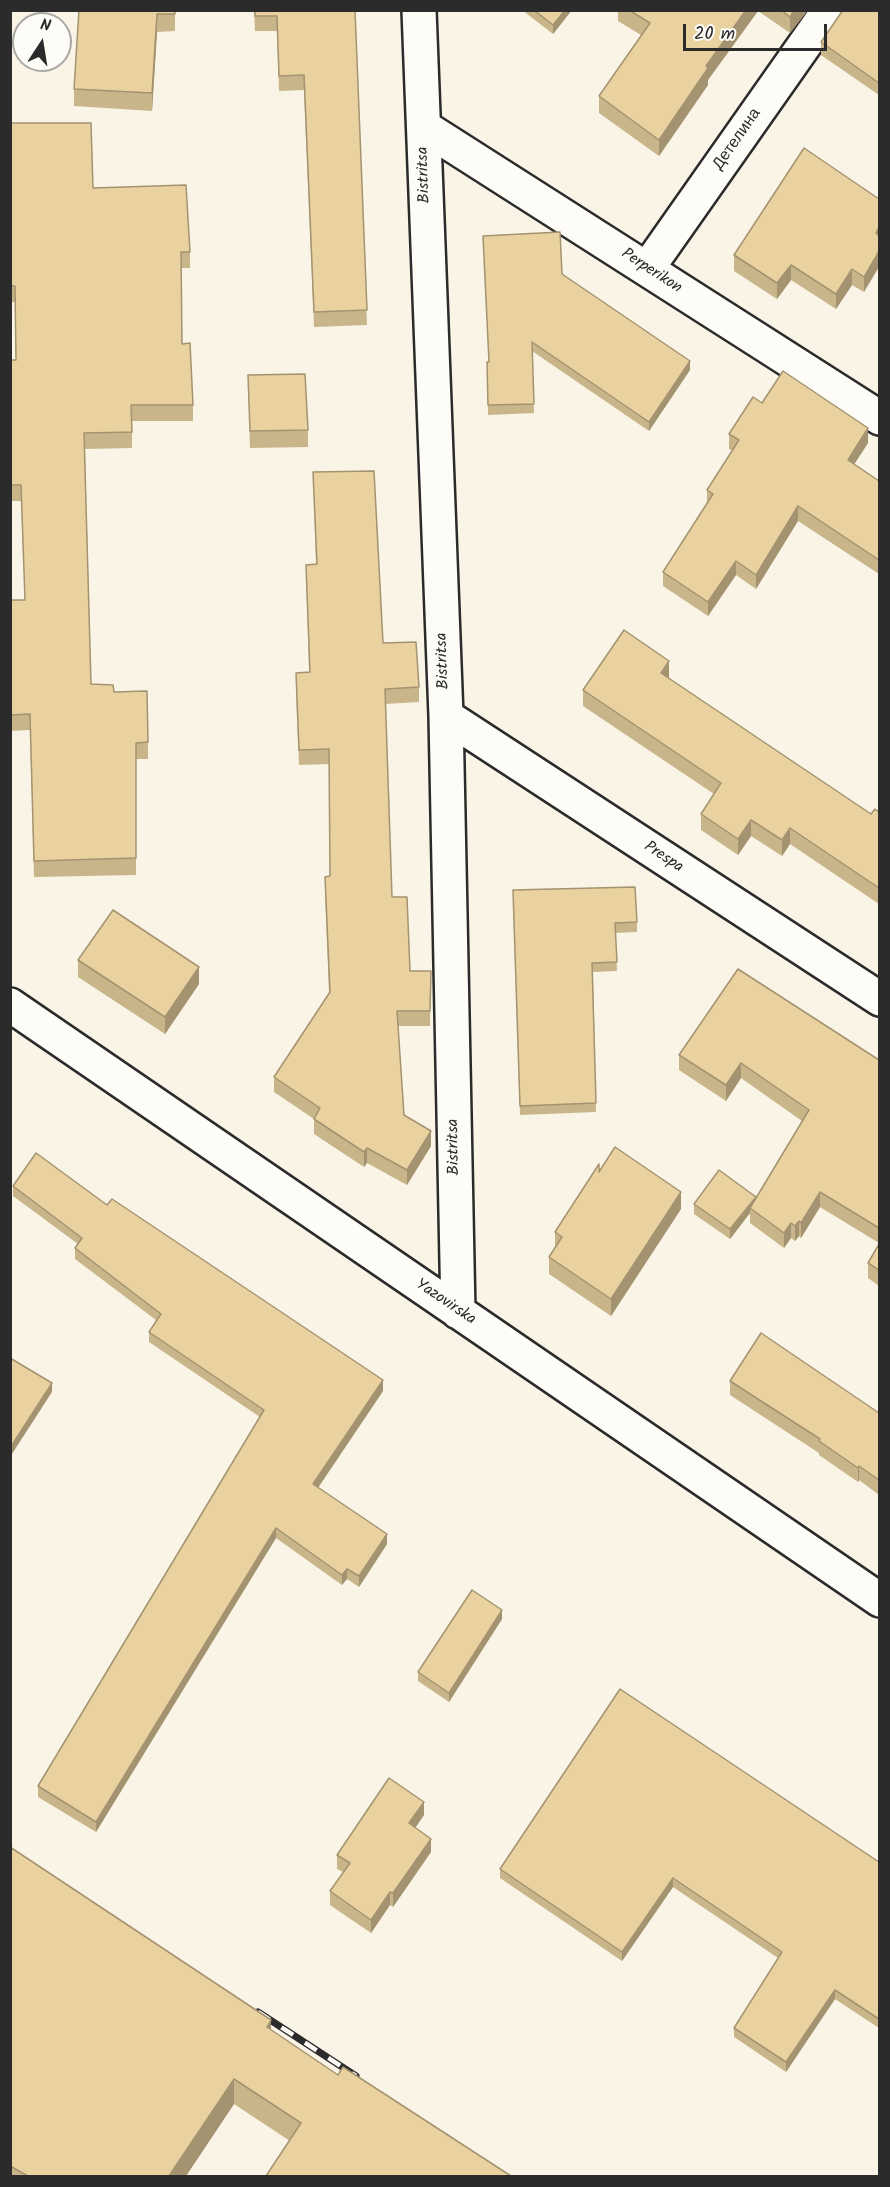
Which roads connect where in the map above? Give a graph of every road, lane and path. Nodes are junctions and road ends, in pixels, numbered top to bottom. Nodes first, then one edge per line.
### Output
1 (419, 10) edge
2 (829, 10) edge
3 (424, 127) junction
4 (647, 269) junction
5 (879, 417) edge
6 (446, 716) junction
7 (879, 999) edge
8 (10, 1005) edge
9 (458, 1312) junction
10 (879, 1600) edge

1 - 3 street, Bistritsa
2 - 4 street, Детелина
3 - 4 street, Perperikon
3 - 6 street, Bistritsa
4 - 5 street, Perperikon
6 - 7 street, Prespa
6 - 9 street, Bistritsa
8 - 9 street, Yazovirska
9 - 10 street, Yazovirska

